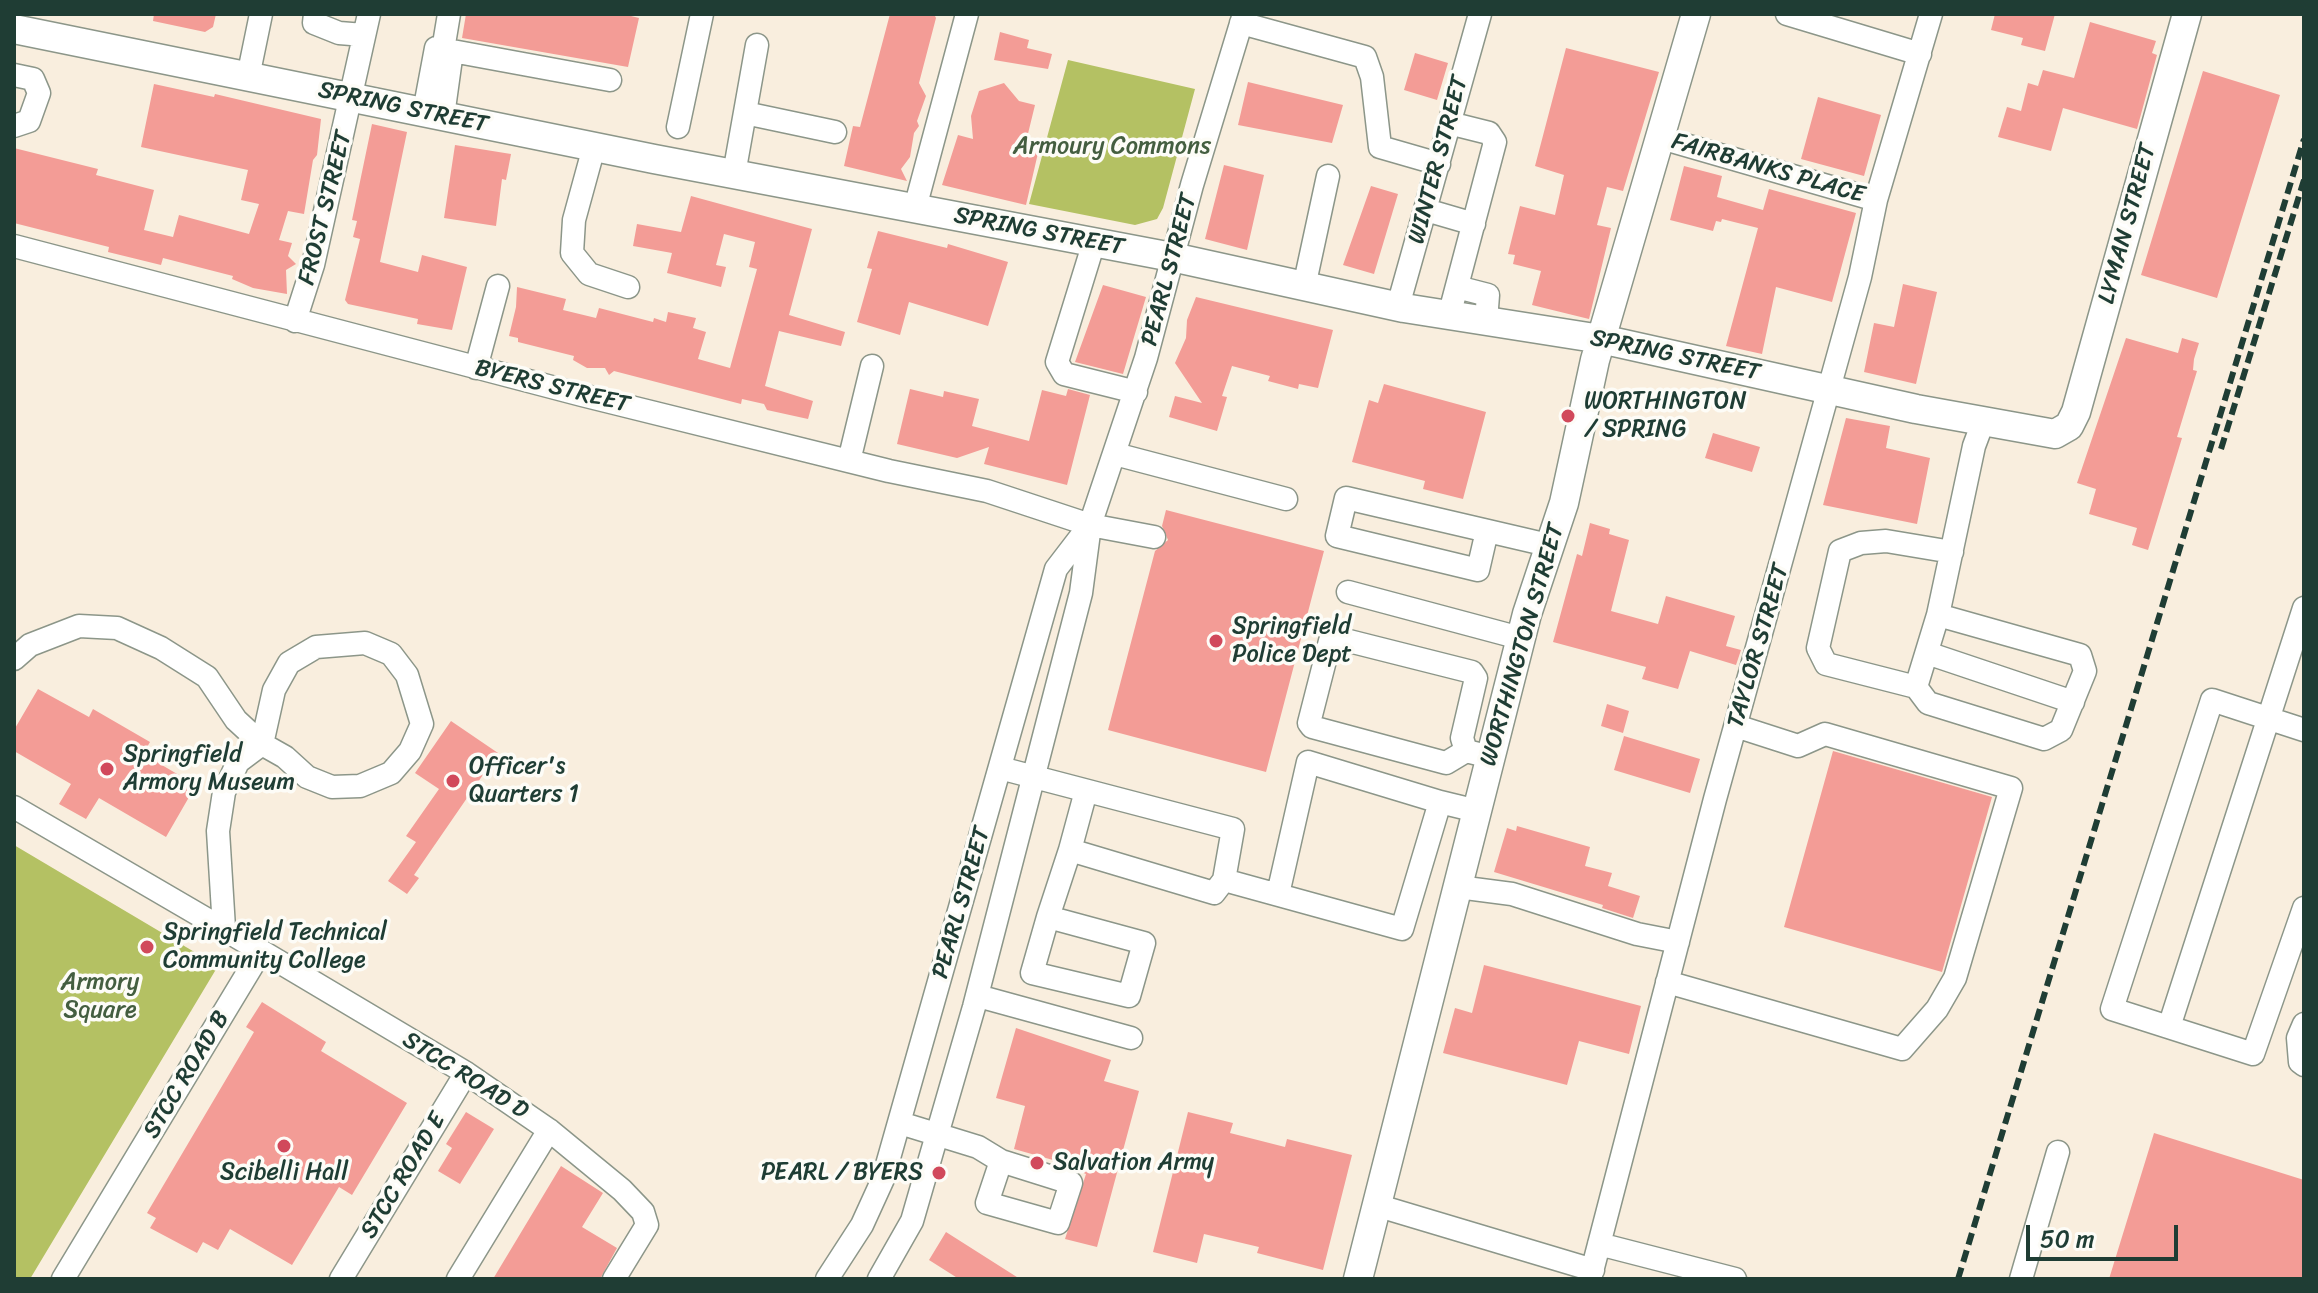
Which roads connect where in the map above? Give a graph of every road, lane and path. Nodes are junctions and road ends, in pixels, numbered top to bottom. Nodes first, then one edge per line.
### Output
1 (261, 14) edge
2 (315, 14) edge
3 (449, 14) edge
4 (702, 14) edge
5 (967, 14) edge
6 (1480, 14) edge
7 (1696, 14) edge
8 (1787, 14) edge
9 (1931, 14) edge
10 (2187, 14) edge
11 (1242, 18) edge
12 (367, 24) edge
13 (14, 29) edge
14 (757, 45) dead end
15 (444, 50) junction
16 (1920, 54) junction
17 (14, 75) edge
18 (248, 77) junction
19 (610, 80) dead end
20 (353, 96) junction
21 (745, 113) junction
22 (433, 114) junction
23 (1449, 123) junction
24 (14, 126) edge
25 (678, 127) dead end
26 (835, 132) dead end
27 (1661, 138) junction
28 (594, 147) junction
29 (1439, 164) junction
30 (734, 174) junction
31 (1328, 176) dead end
32 (1876, 200) junction
33 (915, 208) junction
34 (1426, 210) junction
35 (1474, 224) junction
36 (1094, 242) junction
37 (14, 246) edge
38 (1172, 257) junction
39 (498, 286) dead end
40 (628, 287) dead end
41 (1304, 287) junction
42 (1457, 287) junction
43 (1398, 306) junction
44 (1449, 316) junction
45 (295, 321) junction
46 (1486, 321) junction
47 (1601, 339) junction
48 (872, 366) dead end
49 (476, 368) junction
50 (1826, 389) junction
51 (1136, 392) junction
52 (1983, 422) junction
53 (2063, 431) joint
54 (1115, 454) junction
55 (849, 461) junction
56 (1286, 499) dead end
57 (1090, 525) junction
58 (1487, 531) junction
59 (1154, 537) dead end
60 (1548, 545) junction
61 (1952, 552) junction
62 (1348, 592) dead end
63 (2304, 608) edge
64 (1938, 615) junction
65 (1520, 638) junction
66 (1927, 653) junction
67 (14, 659) edge
68 (1916, 687) junction
69 (2073, 702) junction
70 (2270, 719) junction
71 (1736, 726) junction
72 (2304, 730) edge
73 (262, 744) junction
74 (1478, 754) junction
75 (1000, 768) junction
76 (1036, 777) junction
77 (1086, 791) junction
78 (1440, 802) junction
79 (14, 807) edge
80 (1477, 811) junction
81 (1070, 850) junction
82 (1224, 880) junction
83 (1458, 887) junction
84 (1278, 894) junction
85 (2304, 908) edge
86 (1048, 917) junction
87 (224, 928) junction
88 (1678, 942) junction
89 (261, 951) junction
90 (1667, 982) junction
91 (978, 996) junction
92 (2304, 1024) edge
93 (2169, 1027) junction
94 (1131, 1038) dead end
95 (2304, 1065) edge
96 (466, 1073) junction
97 (900, 1123) junction
98 (549, 1130) junction
99 (937, 1133) junction
100 (2058, 1152) dead end
101 (1001, 1161) dead end
102 (1379, 1206) junction
103 (1599, 1244) junction
104 (1591, 1274) edge
105 (881, 1278) edge
106 (63, 1279) edge
107 (341, 1279) edge
108 (458, 1279) edge
109 (614, 1279) edge
110 (827, 1279) edge
111 (1358, 1279) edge
112 (1735, 1279) edge
113 (2021, 1279) edge

1 - 18 street
2 - 12 street
3 - 15 street
4 - 25 street
5 - 33 street
6 - 23 street, WINTER STREET
7 - 27 main road, WORTHINGTON STREET
8 - 16 street
9 - 16 street, TAYLOR STREET
10 - 53 main road, LYMAN STREET
11 - 29 street
11 - 38 street, PEARL STREET
12 - 20 street, FROST STREET
13 - 18 main road, SPRING STREET
14 - 21 street
15 - 19 street
15 - 22 street
16 - 32 street, TAYLOR STREET
17 - 24 street
18 - 20 main road, SPRING STREET
20 - 22 main road, SPRING STREET
20 - 45 street, FROST STREET
21 - 26 street
21 - 30 street
22 - 28 main road, SPRING STREET
23 - 29 street, WINTER STREET
23 - 35 street
27 - 32 street, FAIRBANKS PLACE
27 - 47 main road, WORTHINGTON STREET
28 - 30 main road, SPRING STREET
28 - 40 street
29 - 34 street, WINTER STREET
30 - 33 main road, SPRING STREET
31 - 41 street
32 - 50 street, TAYLOR STREET
33 - 36 main road, SPRING STREET
34 - 35 street
34 - 43 street, WINTER STREET
35 - 42 street
36 - 38 main road, SPRING STREET
36 - 51 street
37 - 45 street, BYERS STREET
38 - 41 main road, SPRING STREET
38 - 51 street, PEARL STREET
39 - 49 street
41 - 43 main road, SPRING STREET
42 - 44 street
42 - 46 street
43 - 44 main road, SPRING STREET
44 - 46 main road, SPRING STREET
45 - 49 street, BYERS STREET
46 - 47 main road, SPRING STREET
47 - 50 main road, SPRING STREET
47 - 60 main road, WORTHINGTON STREET
48 - 55 street
49 - 55 street, BYERS STREET
50 - 52 main road, SPRING STREET
50 - 71 street, TAYLOR STREET
51 - 54 street, PEARL STREET
52 - 53 main road, SPRING STREET
52 - 61 street
54 - 56 street
54 - 57 street, PEARL STREET
55 - 57 street, BYERS STREET
57 - 59 street, BYERS STREET
57 - 75 street, PEARL STREET
57 - 76 street, PEARL STREET
58 - 58 street
58 - 60 street
60 - 65 main road, WORTHINGTON STREET
61 - 64 street
61 - 68 street
62 - 65 street
63 - 70 street
64 - 66 street
64 - 69 street
65 - 74 main road, WORTHINGTON STREET
66 - 68 street
66 - 69 street
67 - 73 street
68 - 69 street
70 - 72 street
70 - 93 street
70 - 93 street
71 - 88 street, TAYLOR STREET
71 - 90 street
73 - 73 street
73 - 87 street
74 - 74 street
74 - 80 main road, WORTHINGTON STREET
75 - 76 street
75 - 97 street, PEARL STREET
76 - 77 street
76 - 91 street, PEARL STREET
77 - 81 street
77 - 82 street
78 - 80 street
78 - 84 street
78 - 84 street
79 - 87 street
80 - 83 main road, WORTHINGTON STREET
81 - 82 street
81 - 86 street
82 - 84 street
83 - 88 street
83 - 102 main road, WORTHINGTON STREET
85 - 93 street
86 - 86 street
87 - 89 street
88 - 90 street, TAYLOR STREET
89 - 96 street, STCC ROAD D
89 - 106 street, STCC ROAD B
90 - 103 street, TAYLOR STREET
91 - 94 street
91 - 99 street, PEARL STREET
92 - 95 street
96 - 98 street, STCC ROAD D
96 - 107 street, STCC ROAD E
97 - 99 street
97 - 110 street, PEARL STREET
98 - 108 street
98 - 109 street, STCC ROAD D
99 - 101 street
99 - 105 street, PEARL STREET
100 - 113 street
102 - 104 street
102 - 111 main road, WORTHINGTON STREET
103 - 104 street, TAYLOR STREET
103 - 112 street

